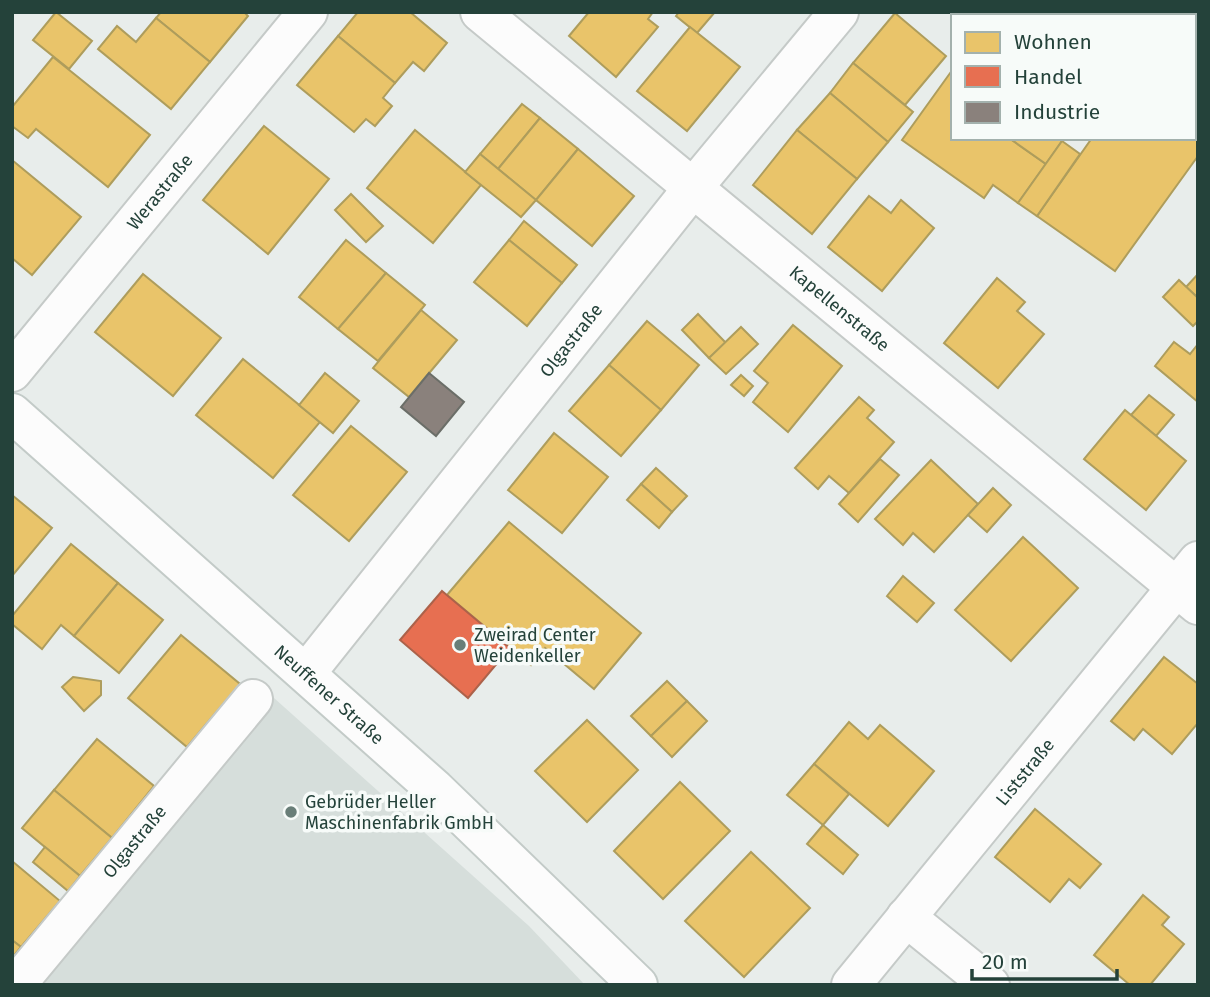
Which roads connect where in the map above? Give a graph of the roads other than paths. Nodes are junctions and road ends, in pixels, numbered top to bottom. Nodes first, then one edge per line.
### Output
1 (308, 12) edge
2 (480, 12) edge
3 (839, 12) edge
4 (692, 189) junction
5 (12, 372) edge
6 (12, 413) edge
7 (1190, 584) edge
8 (307, 672) junction
9 (253, 699) dead end
10 (906, 917) junction
11 (16, 985) edge
12 (638, 985) edge
13 (851, 985) edge
14 (990, 985) edge

1 - 5 street, Werastraße
2 - 4 street, Kapellenstraße
3 - 4 street, Olgastraße
4 - 7 street, Kapellenstraße
4 - 8 street, Olgastraße
6 - 8 street, Neuffener Straße
7 - 10 street, Liststraße
8 - 12 street, Neuffener Straße
9 - 11 street, Olgastraße
10 - 13 street, Liststraße
10 - 14 street

